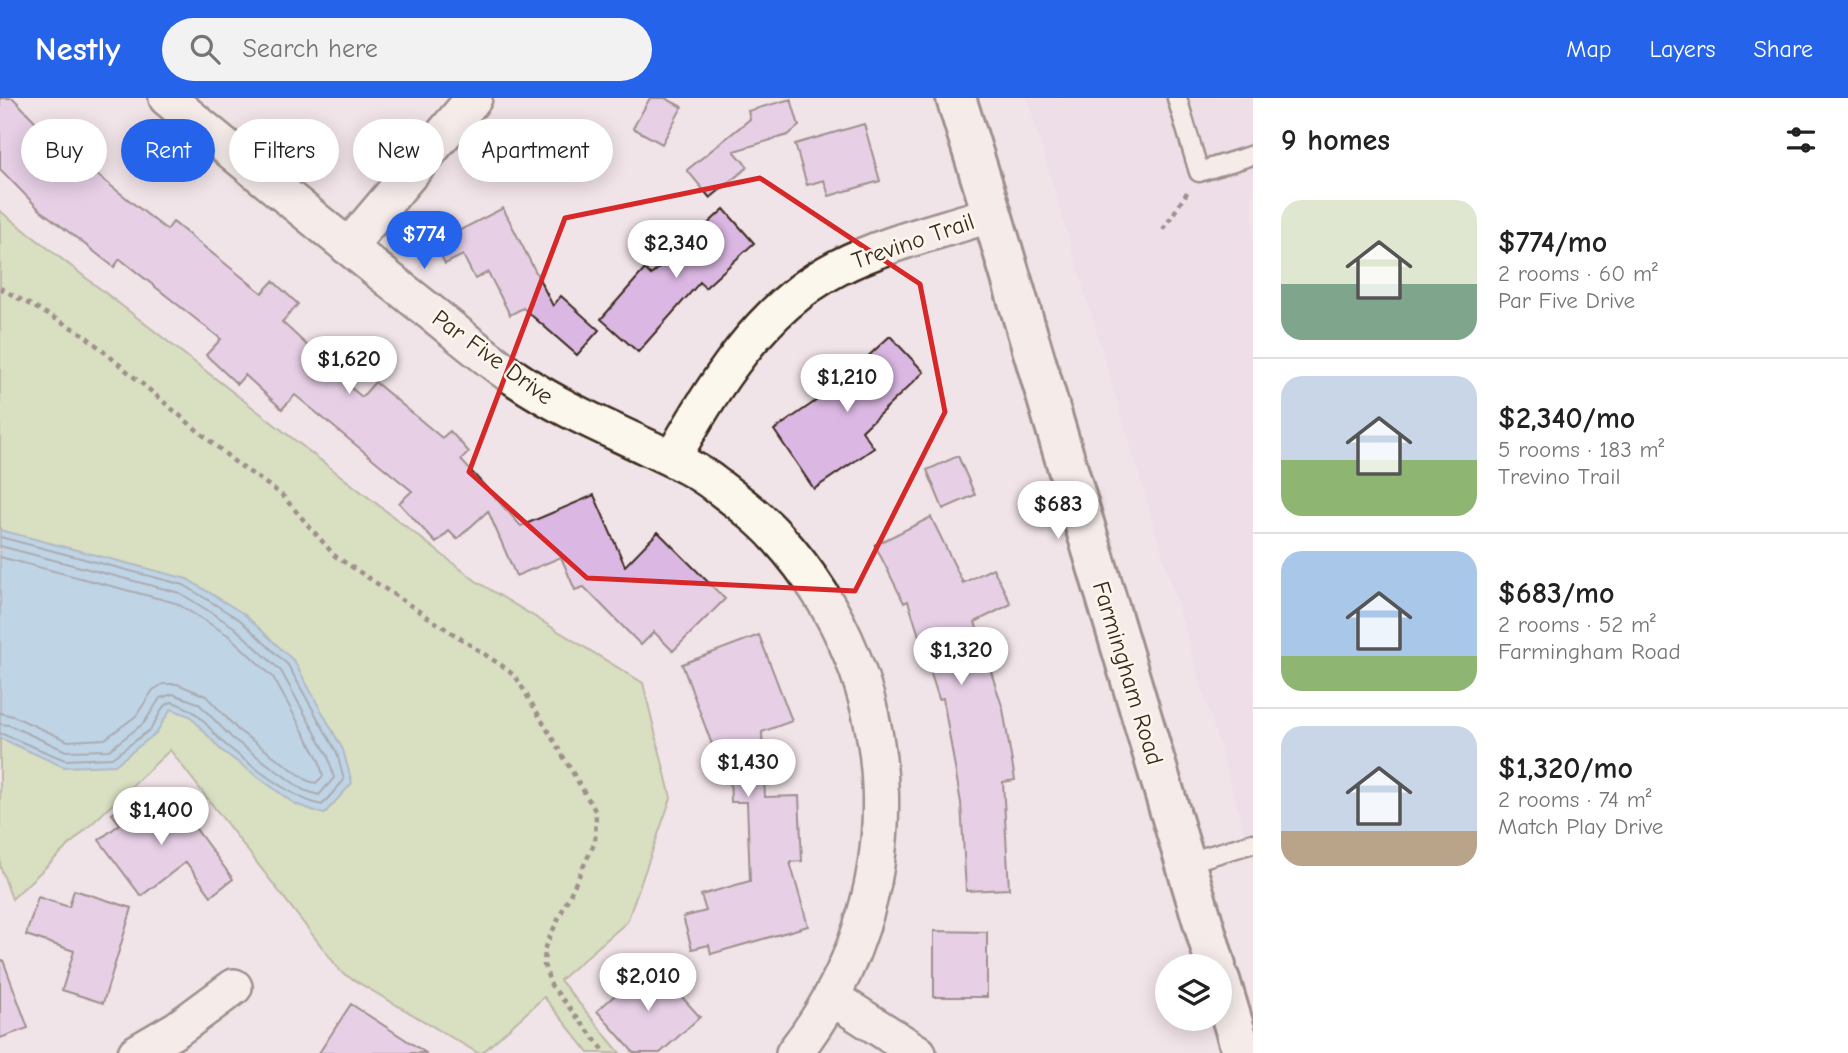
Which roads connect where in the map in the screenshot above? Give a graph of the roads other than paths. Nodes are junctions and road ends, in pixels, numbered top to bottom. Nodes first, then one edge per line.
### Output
1 (167, 98) edge
2 (474, 98) edge
3 (956, 98) edge
4 (1177, 98) edge
5 (1253, 155) edge
6 (992, 214) junction
7 (348, 247) junction
8 (672, 459) junction
9 (1253, 843) edge
10 (1185, 863) junction
11 (1212, 954) edge
12 (234, 987) dead end
13 (831, 997) junction
14 (1232, 1020) edge
15 (136, 1053) edge
16 (794, 1053) edge
17 (918, 1053) edge
18 (1242, 1053) edge

1 - 7 street, Par Five Drive
2 - 7 street
3 - 6 street, Farmingham Road
4 - 5 lane
6 - 8 street, Trevino Trail
6 - 10 street, Farmingham Road
7 - 8 street, Par Five Drive
8 - 13 street, Par Five Drive
9 - 10 lane
10 - 11 street, Farmingham Road
12 - 15 street
13 - 16 street, Par Five Drive
13 - 17 street
14 - 18 street

